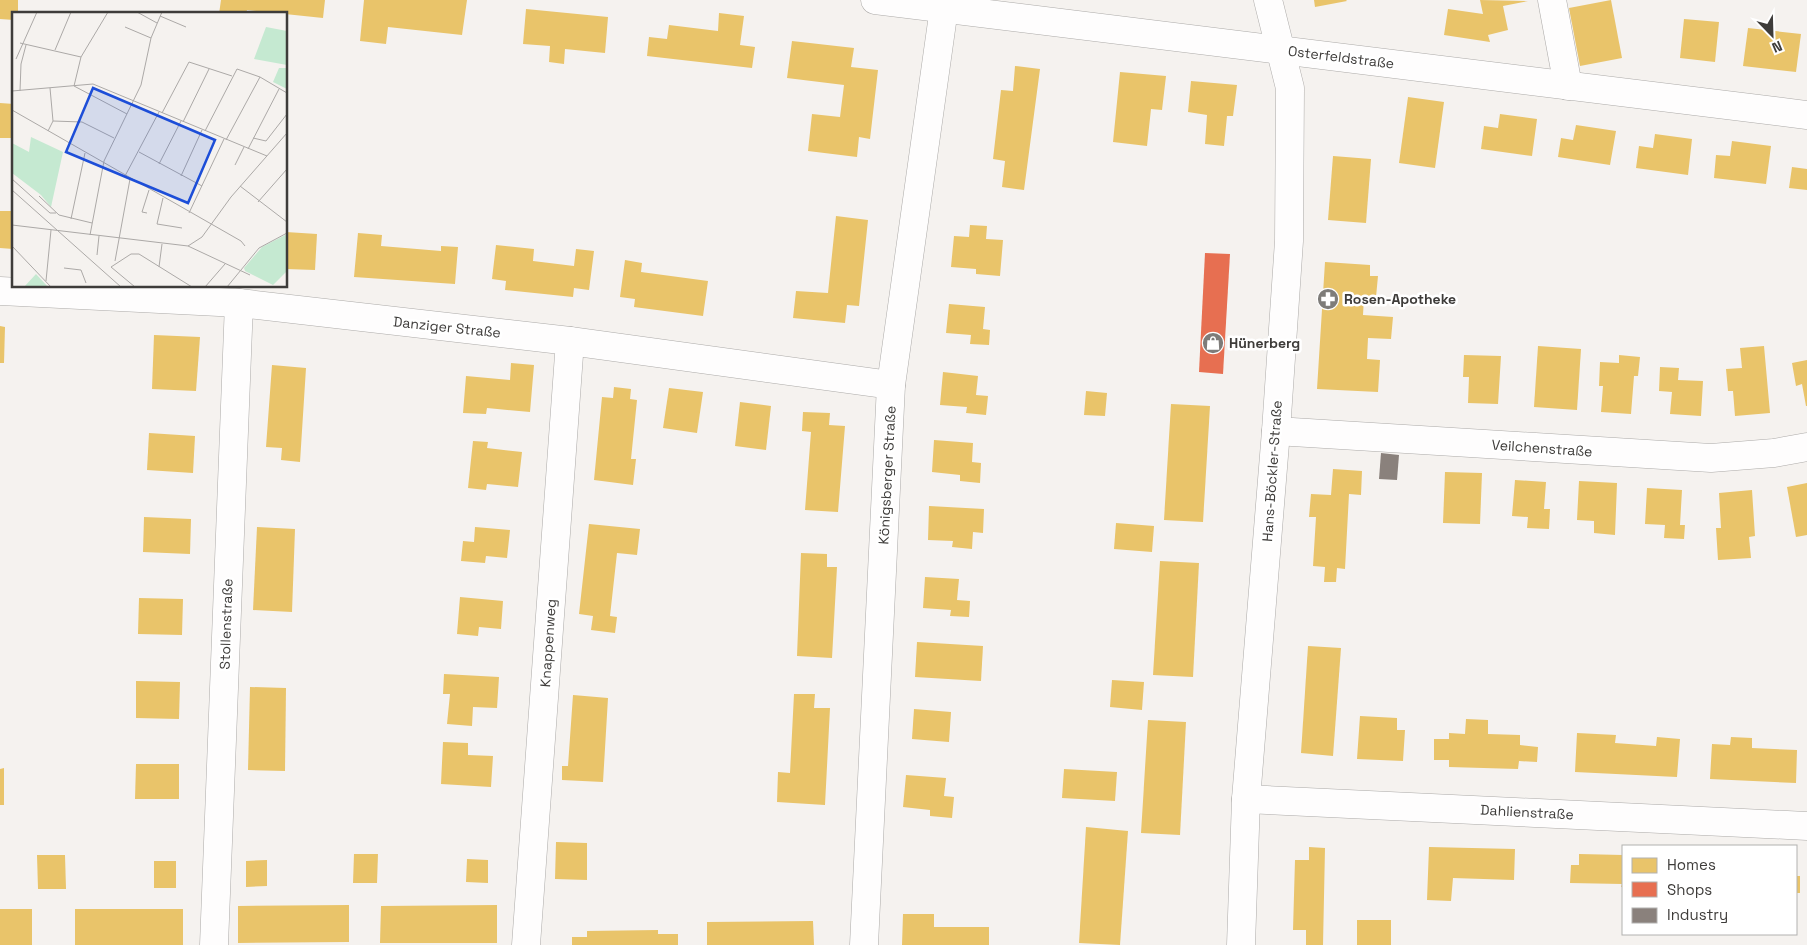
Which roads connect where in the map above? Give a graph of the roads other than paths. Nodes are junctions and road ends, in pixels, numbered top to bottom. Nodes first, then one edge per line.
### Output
1 (875, 0) edge
2 (1268, 0) edge
3 (1552, 0) edge
4 (944, 8) junction
5 (1281, 49) junction
6 (1568, 86) junction
7 (1807, 115) edge
8 (0, 291) edge
9 (238, 303) junction
10 (570, 340) junction
11 (892, 385) junction
12 (1276, 432) junction
13 (1807, 447) edge
14 (1246, 799) junction
15 (1807, 826) edge
16 (214, 945) edge
17 (526, 945) edge
18 (864, 945) edge
19 (1241, 945) edge

1 - 4 street, Osterfeldstraße
2 - 5 street, Hans-Böckler-Straße
3 - 6 street
4 - 5 street, Osterfeldstraße
4 - 11 street, Königsberger Straße
5 - 6 street, Osterfeldstraße
5 - 12 street, Hans-Böckler-Straße
6 - 7 street, Osterfeldstraße
8 - 9 street, Danziger Straße
9 - 10 street, Danziger Straße
9 - 16 street, Stollenstraße
10 - 11 street, Danziger Straße
10 - 17 street, Knappenweg
11 - 18 street, Königsberger Straße
12 - 13 street, Veilchenstraße
12 - 14 street, Hans-Böckler-Straße
14 - 15 street, Dahlienstraße
14 - 19 street, Hans-Böckler-Straße

